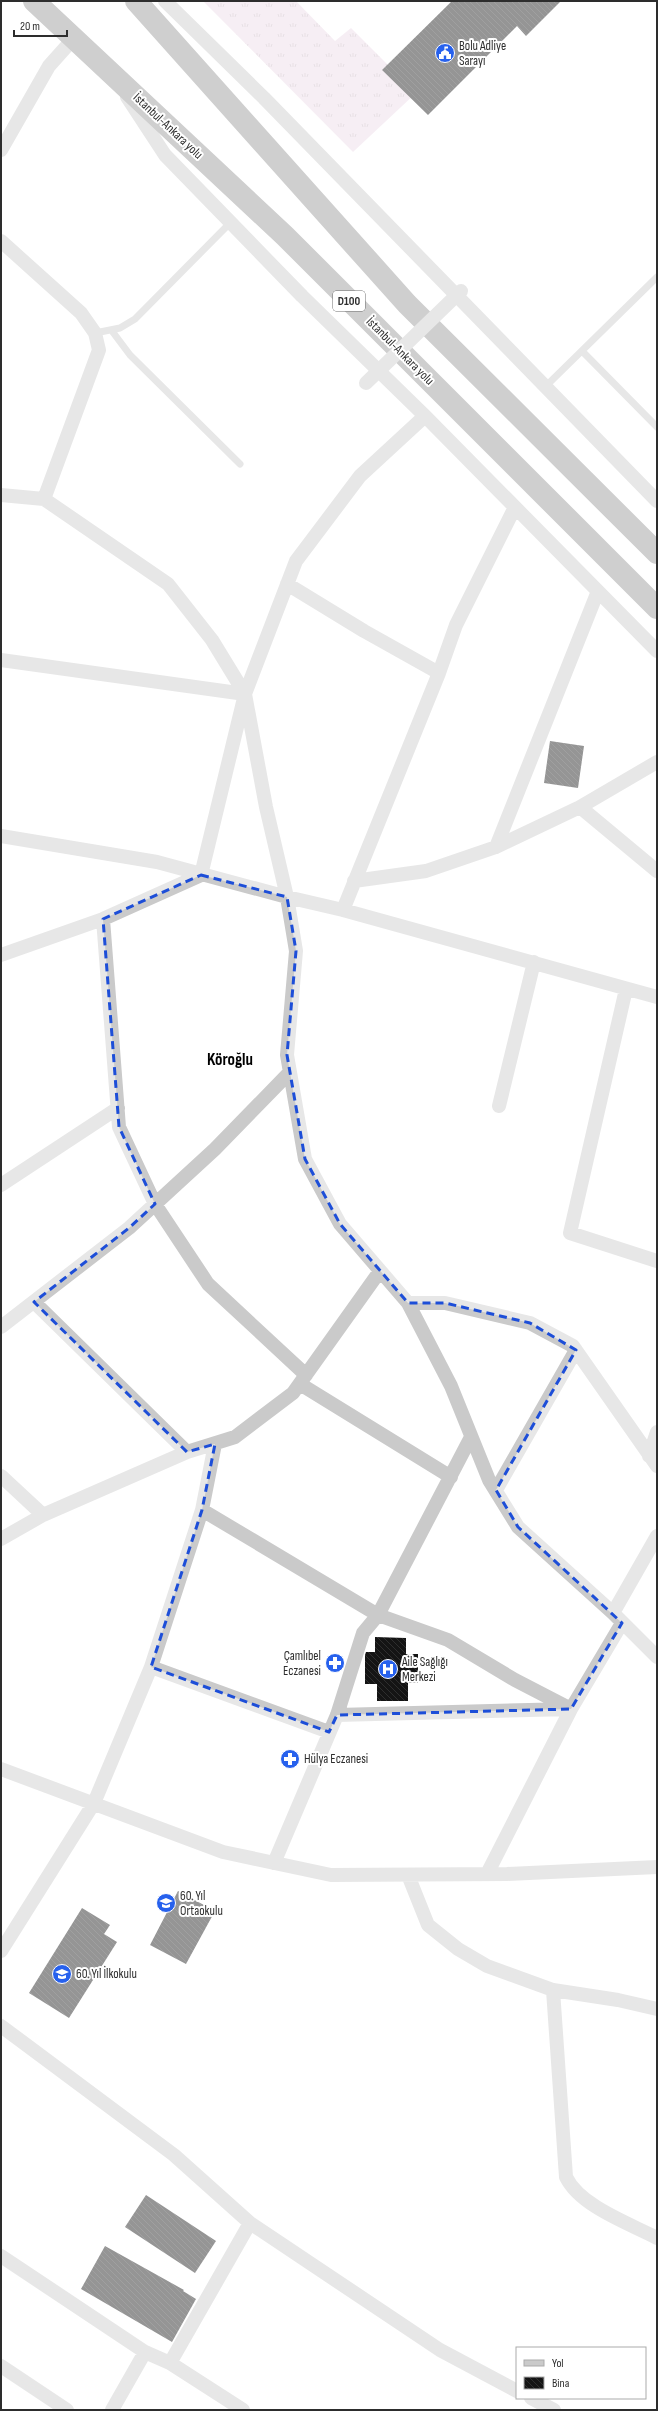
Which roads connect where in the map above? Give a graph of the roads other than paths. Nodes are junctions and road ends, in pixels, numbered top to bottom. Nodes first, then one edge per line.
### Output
1 (34, 1) edge
2 (136, 1) edge
3 (164, 1) edge
4 (74, 38) junction
5 (111, 72) junction
6 (1, 150) edge
7 (231, 222) junction
8 (1, 241) edge
9 (657, 277) edge
10 (461, 291) dead end
11 (112, 331) junction
12 (95, 333) junction
13 (582, 351) junction
14 (366, 383) dead end
15 (546, 386) junction
16 (425, 416) junction
17 (657, 427) edge
18 (240, 464) dead end
19 (1, 495) edge
20 (44, 499) junction
21 (657, 501) edge
22 (514, 509) junction
23 (657, 553) edge
24 (287, 584) junction
25 (598, 591) junction
26 (657, 608) edge
27 (657, 651) edge
28 (1, 660) edge
29 (439, 673) junction
30 (245, 694) junction
31 (657, 762) edge
32 (580, 808) junction
33 (1, 836) edge
34 (496, 847) junction
35 (657, 871) edge
36 (201, 875) junction
37 (354, 881) junction
38 (287, 897) junction
39 (344, 910) junction
40 (103, 919) junction
41 (1, 955) edge
42 (534, 962) junction
43 (626, 989) junction
44 (657, 998) edge
45 (290, 1072) junction
46 (499, 1106) dead end
47 (118, 1108) junction
48 (1, 1185) edge
49 (155, 1204) junction
50 (657, 1261) edge
51 (380, 1271) junction
52 (34, 1302) junction
53 (408, 1303) junction
54 (1, 1327) edge
55 (576, 1350) junction
56 (303, 1380) junction
57 (657, 1432) edge
58 (471, 1437) junction
59 (215, 1444) junction
60 (187, 1452) junction
61 (653, 1461) edge
62 (1, 1476) edge
63 (450, 1477) junction
64 (496, 1490) junction
65 (202, 1510) junction
66 (43, 1515) junction
67 (657, 1536) edge
68 (1, 1539) edge
69 (378, 1615) junction
70 (618, 1618) junction
71 (657, 1657) edge
72 (151, 1667) junction
73 (571, 1709) junction
74 (337, 1715) junction
75 (329, 1732) junction
76 (1, 1769) edge
77 (94, 1803) junction
78 (274, 1863) junction
79 (657, 1867) edge
80 (487, 1874) junction
81 (408, 1875) junction
82 (1, 1951) edge
83 (552, 1990) junction
84 (657, 2009) edge
85 (1, 2026) edge
86 (250, 2223) junction
87 (657, 2238) edge
88 (1, 2256) edge
89 (146, 2352) junction
90 (170, 2364) junction
91 (1, 2366) edge
92 (516, 2390) edge
93 (533, 2399) edge
94 (67, 2410) edge
95 (112, 2410) edge
96 (243, 2410) edge
97 (554, 2410) edge

1 - 4 highway, İstanbul-Ankara yolu / D100
2 - 23 highway
3 - 15 street
4 - 5 highway, İstanbul-Ankara yolu / D100
4 - 6 street
5 - 7 street
5 - 26 highway, İstanbul-Ankara yolu / D100
7 - 11 lane
7 - 16 street
8 - 12 street
9 - 13 lane
10 - 14 street, bridge
11 - 12 lane
11 - 18 lane
12 - 20 street
13 - 15 lane
13 - 17 lane
15 - 21 street
16 - 22 street
16 - 24 street
19 - 20 street
20 - 30 street
22 - 25 street
22 - 29 street
24 - 29 street
24 - 30 street
25 - 27 street
25 - 34 street
28 - 30 street
29 - 37 street
30 - 36 street
30 - 38 street
31 - 32 street
32 - 34 street
32 - 35 street
33 - 36 street
34 - 37 street
36 - 38 street
36 - 40 street
37 - 39 street
38 - 39 street
38 - 45 street
39 - 42 street
40 - 41 street
40 - 47 street
42 - 43 street
42 - 46 street
43 - 44 street
43 - 50 street
45 - 49 street
45 - 51 street
47 - 48 street
47 - 49 street
49 - 52 street
49 - 56 street
51 - 53 street
51 - 56 street
52 - 54 street
52 - 60 street
53 - 55 street
53 - 58 street
55 - 61 street
55 - 64 street
56 - 59 street
56 - 63 street
57 - 61 street
58 - 63 street
58 - 64 street
59 - 60 street
59 - 65 street
60 - 66 street
62 - 66 street
63 - 69 street
64 - 70 street
65 - 69 street
65 - 72 street
66 - 68 street
67 - 70 street
69 - 73 street
69 - 74 street
70 - 71 street
70 - 73 street
72 - 75 street
72 - 77 street
73 - 74 street
73 - 80 street
74 - 75 street
75 - 78 street
76 - 77 street
77 - 78 street
77 - 82 street
78 - 81 street
79 - 80 street
80 - 81 street
81 - 83 street
83 - 84 street
83 - 87 street
85 - 86 street
86 - 90 street
86 - 92 street
88 - 89 street
89 - 90 street
89 - 95 street
90 - 96 street
91 - 94 street
93 - 97 street

